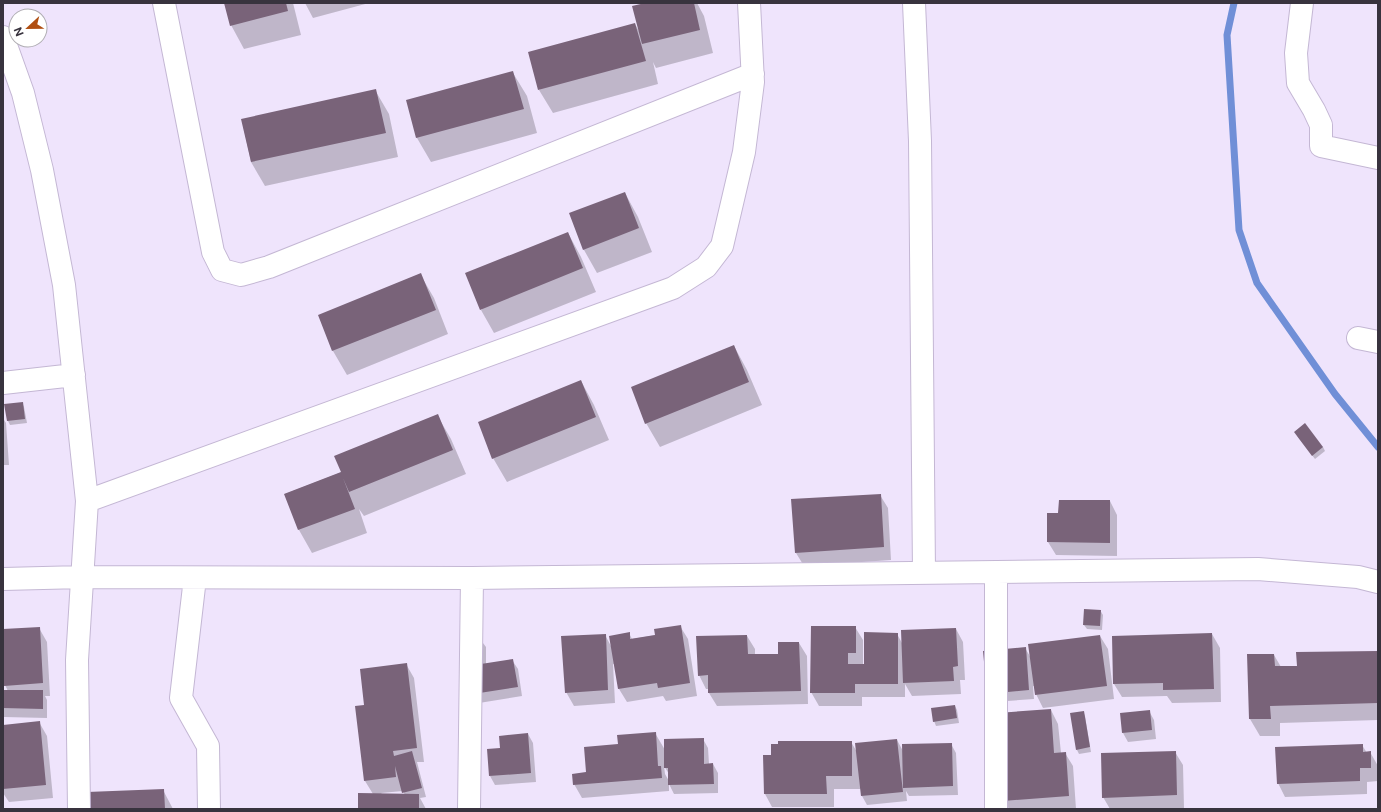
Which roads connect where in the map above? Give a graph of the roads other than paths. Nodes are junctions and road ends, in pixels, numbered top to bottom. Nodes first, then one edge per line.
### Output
1 (164, 3) edge
2 (749, 3) edge
3 (914, 3) edge
4 (1302, 3) edge
5 (3, 37) edge
6 (753, 74) junction
7 (1378, 158) edge
8 (74, 375) junction
9 (3, 383) edge
10 (87, 501) junction
11 (996, 572) junction
12 (924, 573) junction
13 (83, 577) junction
14 (195, 578) junction
15 (472, 578) junction
16 (3, 579) edge
17 (1378, 582) edge
18 (79, 809) edge
19 (209, 809) edge
20 (469, 809) edge
21 (996, 809) edge

1 - 6 street
2 - 6 street
3 - 12 street
4 - 7 street
5 - 8 street
6 - 10 street
8 - 9 street
8 - 10 street
10 - 13 street
11 - 12 street
11 - 17 street
11 - 21 street
12 - 15 street
13 - 14 street
13 - 16 street
13 - 18 street
14 - 15 street
14 - 19 street
15 - 20 street

